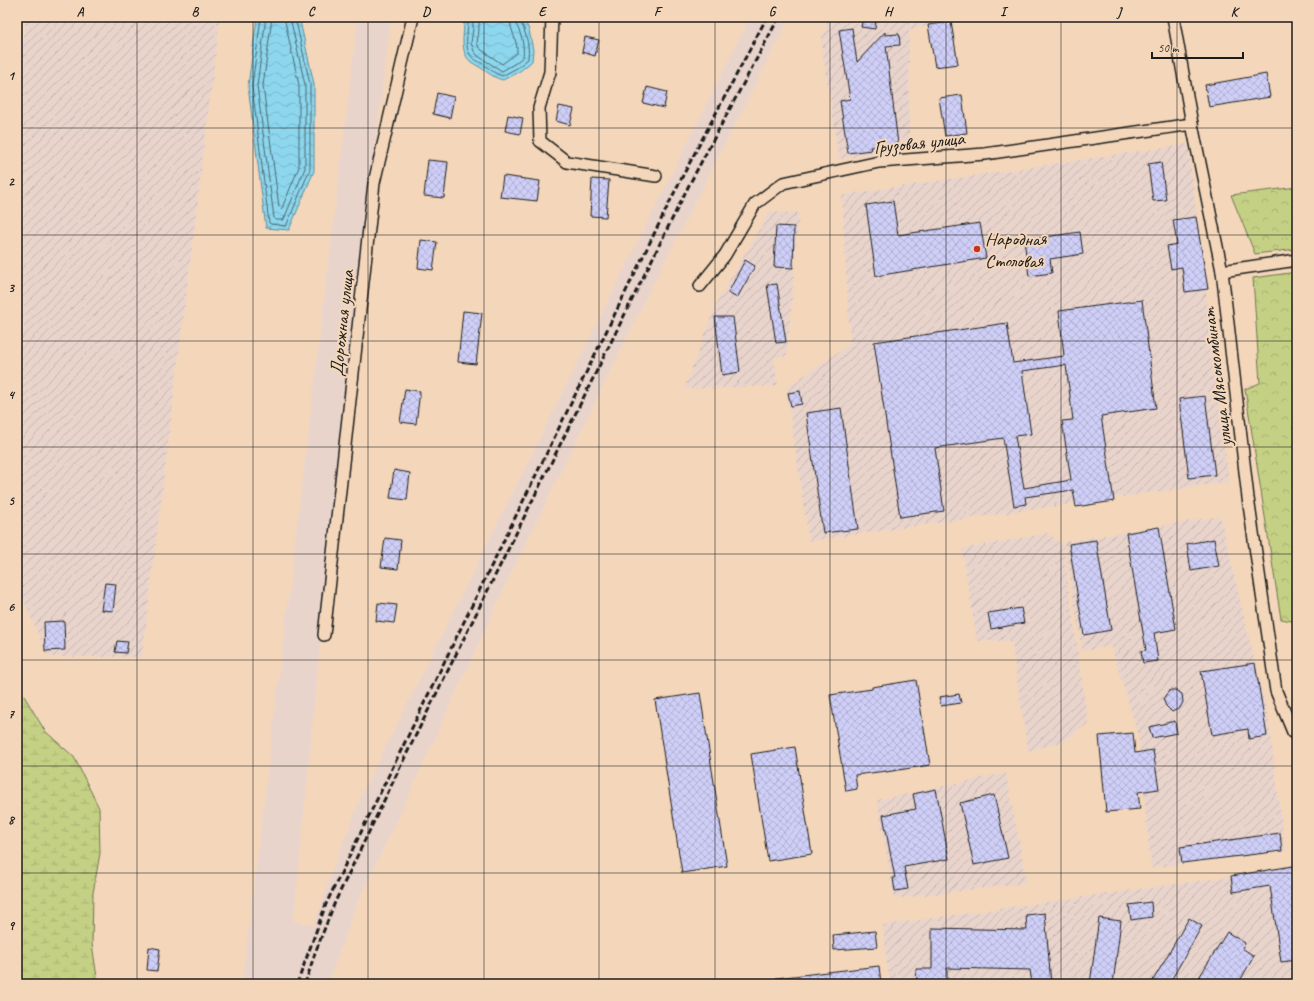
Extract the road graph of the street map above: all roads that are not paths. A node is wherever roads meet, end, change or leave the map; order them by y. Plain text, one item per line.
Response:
1 (413, 17) edge
2 (552, 17) edge
3 (1173, 17) edge
4 (1192, 124) junction
5 (656, 176) dead end
6 (1297, 260) edge
7 (1222, 271) junction
8 (700, 286) dead end
9 (324, 636) dead end
10 (1293, 732) dead end

1 - 9 street, Дорожная улица
2 - 5 street
3 - 4 street, улица Мясокомбинат
4 - 7 street, улица Мясокомбинат
4 - 8 street, Грузовая улица
6 - 7 street
7 - 10 street, улица Мясокомбинат

